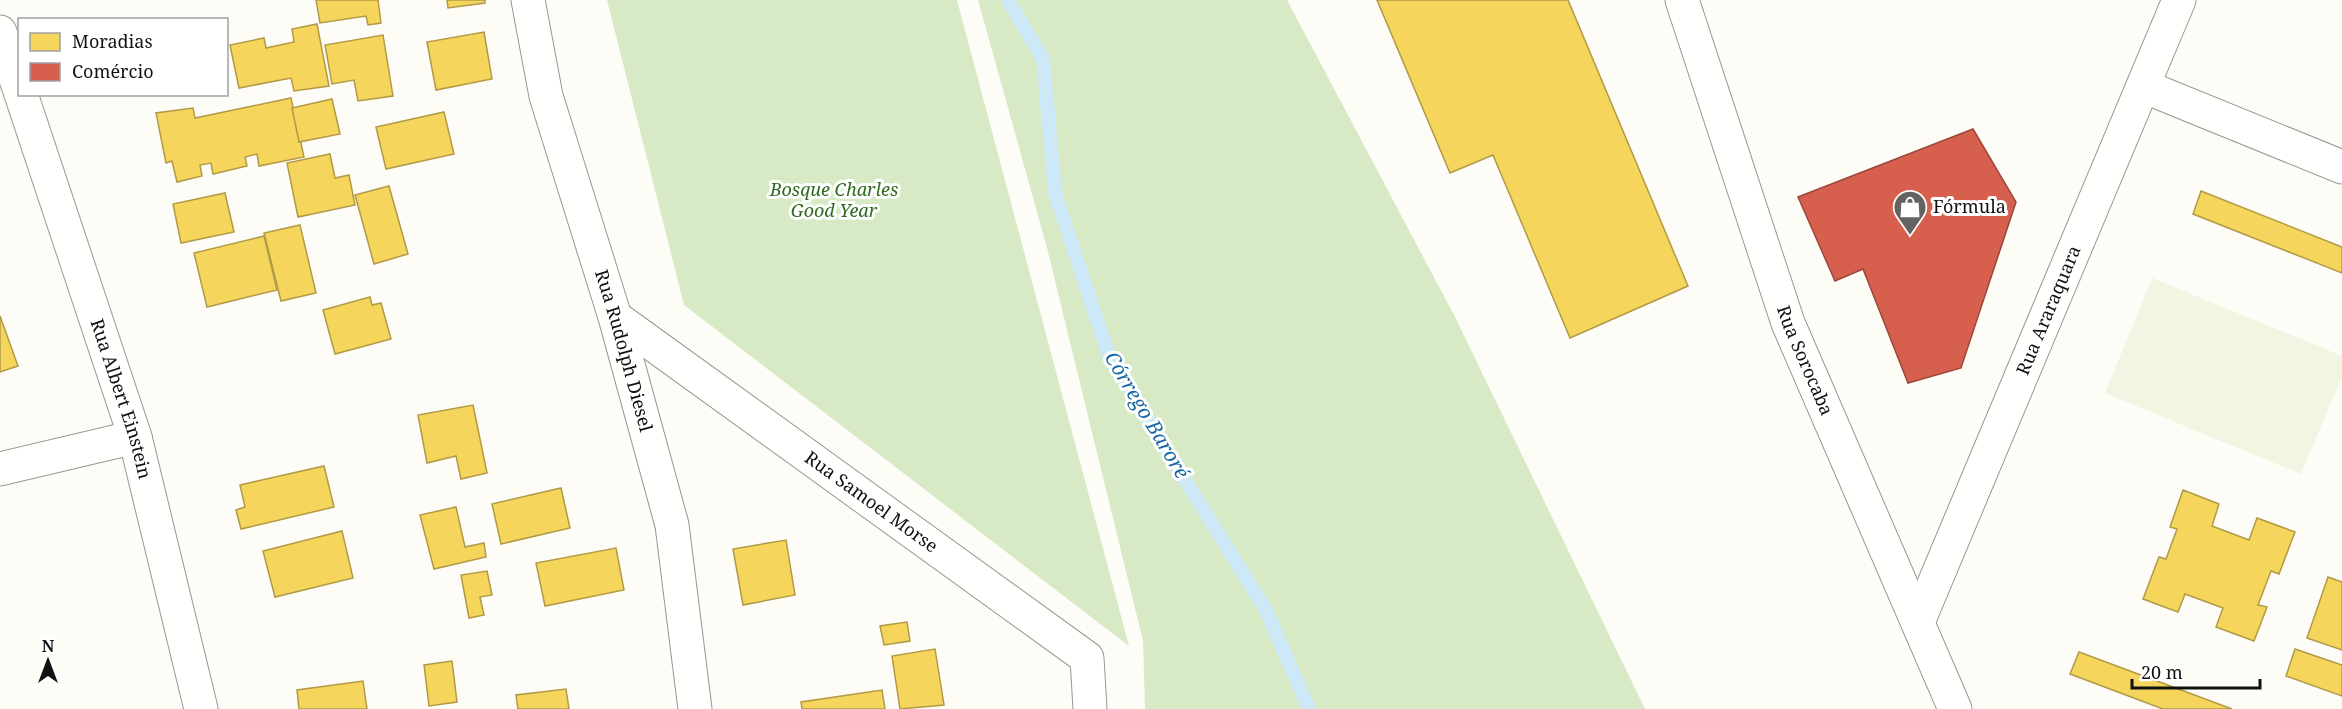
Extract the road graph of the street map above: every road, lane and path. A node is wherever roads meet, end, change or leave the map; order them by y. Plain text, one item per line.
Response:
1 (528, 0) edge
2 (1682, 0) edge
3 (2179, 0) edge
4 (0, 33) edge
5 (2143, 86) junction
6 (18, 87) edge
7 (21, 96) edge
8 (2342, 167) edge
9 (615, 317) junction
10 (135, 437) junction
11 (0, 469) edge
12 (1918, 622) junction
13 (1959, 707) edge
14 (201, 709) edge
15 (695, 709) edge
16 (1090, 709) edge

1 - 9 street, Rua Rudolph Diesel
2 - 12 street, Rua Sorocaba
3 - 5 street, Rua Araraquara
4 - 6 street, Rua Albert Einstein
5 - 8 street
5 - 12 street, Rua Araraquara
7 - 10 street, Rua Albert Einstein
9 - 15 street, Rua Rudolph Diesel
9 - 16 street, Rua Samoel Morse
10 - 11 street
10 - 14 street, Rua Albert Einstein
12 - 13 street, Rua Sorocaba

